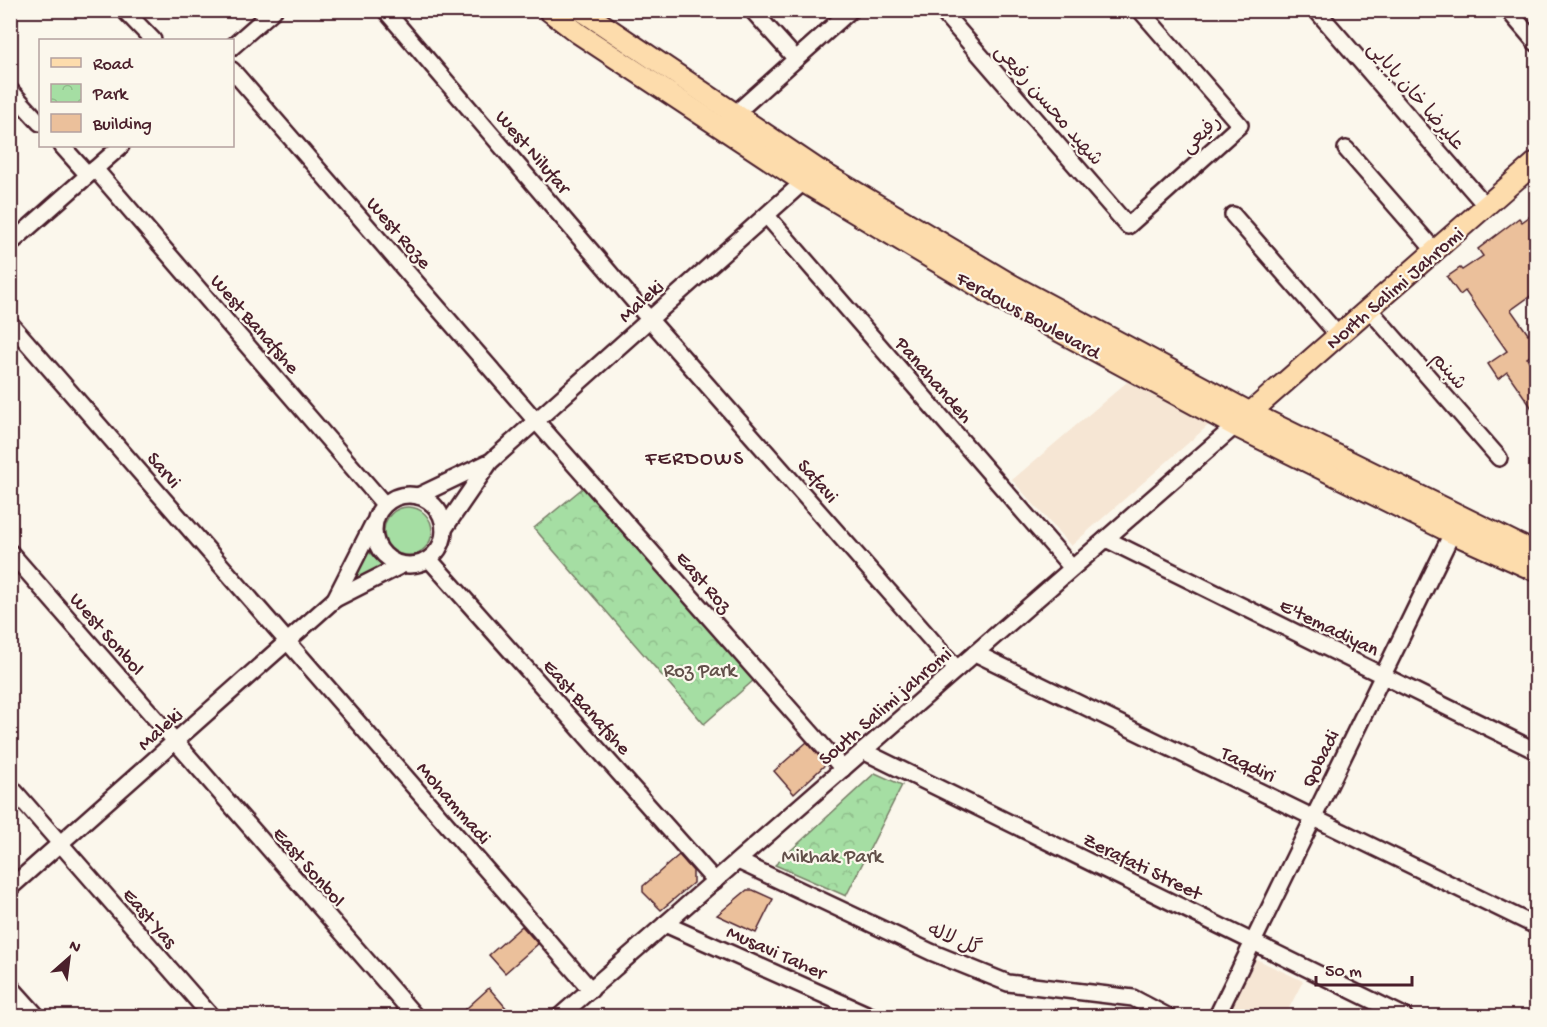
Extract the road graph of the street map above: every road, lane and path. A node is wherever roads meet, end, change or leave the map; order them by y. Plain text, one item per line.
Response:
1 (124, 10) edge
2 (274, 10) edge
3 (385, 10) edge
4 (548, 10) edge
5 (581, 10) edge
6 (752, 10) edge
7 (851, 10) edge
8 (940, 10) edge
9 (1140, 10) edge
10 (1316, 10) edge
11 (1508, 10) edge
12 (152, 39) edge
13 (1536, 43) edge
14 (234, 45) edge
15 (796, 59) junction
16 (234, 72) edge
17 (10, 90) edge
18 (727, 121) junction
19 (39, 122) edge
20 (63, 147) edge
21 (121, 147) edge
22 (1346, 149) dead end
23 (1536, 162) edge
24 (92, 172) junction
25 (811, 176) junction
26 (1486, 206) junction
27 (1233, 215) dead end
28 (766, 216) junction
29 (1128, 226) joint
30 (10, 244) edge
31 (1435, 251) junction
32 (1369, 309) junction
33 (650, 320) junction
34 (10, 323) edge
35 (1339, 336) junction
36 (1251, 413) junction
37 (536, 421) junction
38 (1235, 426) junction
39 (1499, 458) dead end
40 (490, 462) junction
41 (418, 496) junction
42 (384, 504) junction
43 (373, 524) junction
44 (1456, 525) junction
45 (444, 529) junction
46 (1106, 539) junction
47 (10, 552) edge
48 (1536, 553) edge
49 (429, 559) junction
50 (402, 565) junction
51 (1072, 568) junction
52 (1536, 571) edge
53 (335, 599) junction
54 (287, 642) junction
55 (975, 653) junction
56 (957, 669) junction
57 (1383, 675) junction
58 (174, 742) junction
59 (863, 751) junction
60 (1536, 751) edge
61 (843, 769) junction
62 (10, 786) edge
63 (1313, 818) junction
64 (60, 844) junction
65 (738, 861) junction
66 (715, 881) junction
67 (10, 888) edge
68 (665, 924) junction
69 (1536, 926) edge
70 (1253, 942) junction
71 (10, 986) edge
72 (591, 990) junction
73 (10, 1004) edge
74 (28, 1017) edge
75 (37, 1017) edge
76 (211, 1017) edge
77 (415, 1017) edge
78 (560, 1017) edge
79 (871, 1017) edge
80 (1167, 1017) edge
81 (1217, 1017) edge
82 (1404, 1017) edge

1 - 12 street
2 - 14 street
3 - 33 street, West Nilufar
4 - 18 main road, Ferdows Boulevard
5 - 18 main road, Ferdows Boulevard
6 - 15 street
7 - 15 street
8 - 29 street, شهید محسن رفیعی
9 - 29 street, رفیعی
10 - 26 street, علیرضا خان بابایی
11 - 13 street
15 - 18 street
16 - 37 street, West Roze
17 - 19 street
18 - 25 main road, Ferdows Boulevard
20 - 24 street, West Banafshe
21 - 24 street
22 - 31 street
23 - 26 main road, North Salimi Jahromi
24 - 30 street
24 - 42 street, West Banafshe
25 - 28 street, Maleki
25 - 36 main road, Ferdows Boulevard
25 - 38 main road, Ferdows Boulevard
26 - 31 main road, North Salimi Jahromi
27 - 35 street
28 - 33 street, Maleki
28 - 51 street, Panahandeh
31 - 32 main road, North Salimi Jahromi
32 - 35 main road, North Salimi Jahromi
32 - 39 street, شبنم
33 - 37 street, Maleki
33 - 56 street, Safavi
34 - 54 street, Sarvi
35 - 36 main road, North Salimi Jahromi
36 - 38 main road, North Salimi Jahromi
36 - 44 main road, Ferdows Boulevard
37 - 40 street, Maleki
37 - 61 street, East Roz
38 - 44 main road, Ferdows Boulevard
38 - 46 street, South Salimi jahromi
40 - 41 street, Maleki
40 - 45 street, Maleki
41 - 42 street
41 - 45 street
42 - 43 street
43 - 50 street
43 - 53 street, Maleki
44 - 48 main road, Ferdows Boulevard
44 - 52 main road, Ferdows Boulevard
44 - 57 street, Qobadi
45 - 49 street
46 - 51 street, South Salimi jahromi
46 - 57 street, E'temadiyan
47 - 58 street, West Sonbol
49 - 50 street
49 - 66 street, East Banafshe
50 - 53 street, Maleki
51 - 55 street, South Salimi jahromi
53 - 54 street, Maleki
54 - 58 street, Maleki
54 - 72 street, Mohammadi
55 - 56 street, South Salimi jahromi
55 - 63 street, Taqdiri
56 - 59 street, South Salimi jahromi
57 - 60 street, E'temadiyan
57 - 63 street, Qobadi
58 - 64 street, Maleki
58 - 77 street, East Sonbol
59 - 61 street, South Salimi jahromi
59 - 70 street, Zerafati Street
61 - 65 street, South Salimi jahromi
62 - 64 street, East Yas
63 - 69 street, Taqdiri
63 - 70 street, Qobadi
64 - 67 street, Maleki
64 - 76 street, East Yas
65 - 66 street, South Salimi jahromi
65 - 80 street, گل لاله
66 - 68 street, South Salimi jahromi
68 - 72 street, South Salimi jahromi
68 - 79 street, Musavi Taher
70 - 81 street, Qobadi
70 - 82 street, Zerafati Street
71 - 75 street
72 - 78 street, South Salimi jahromi
73 - 74 street

